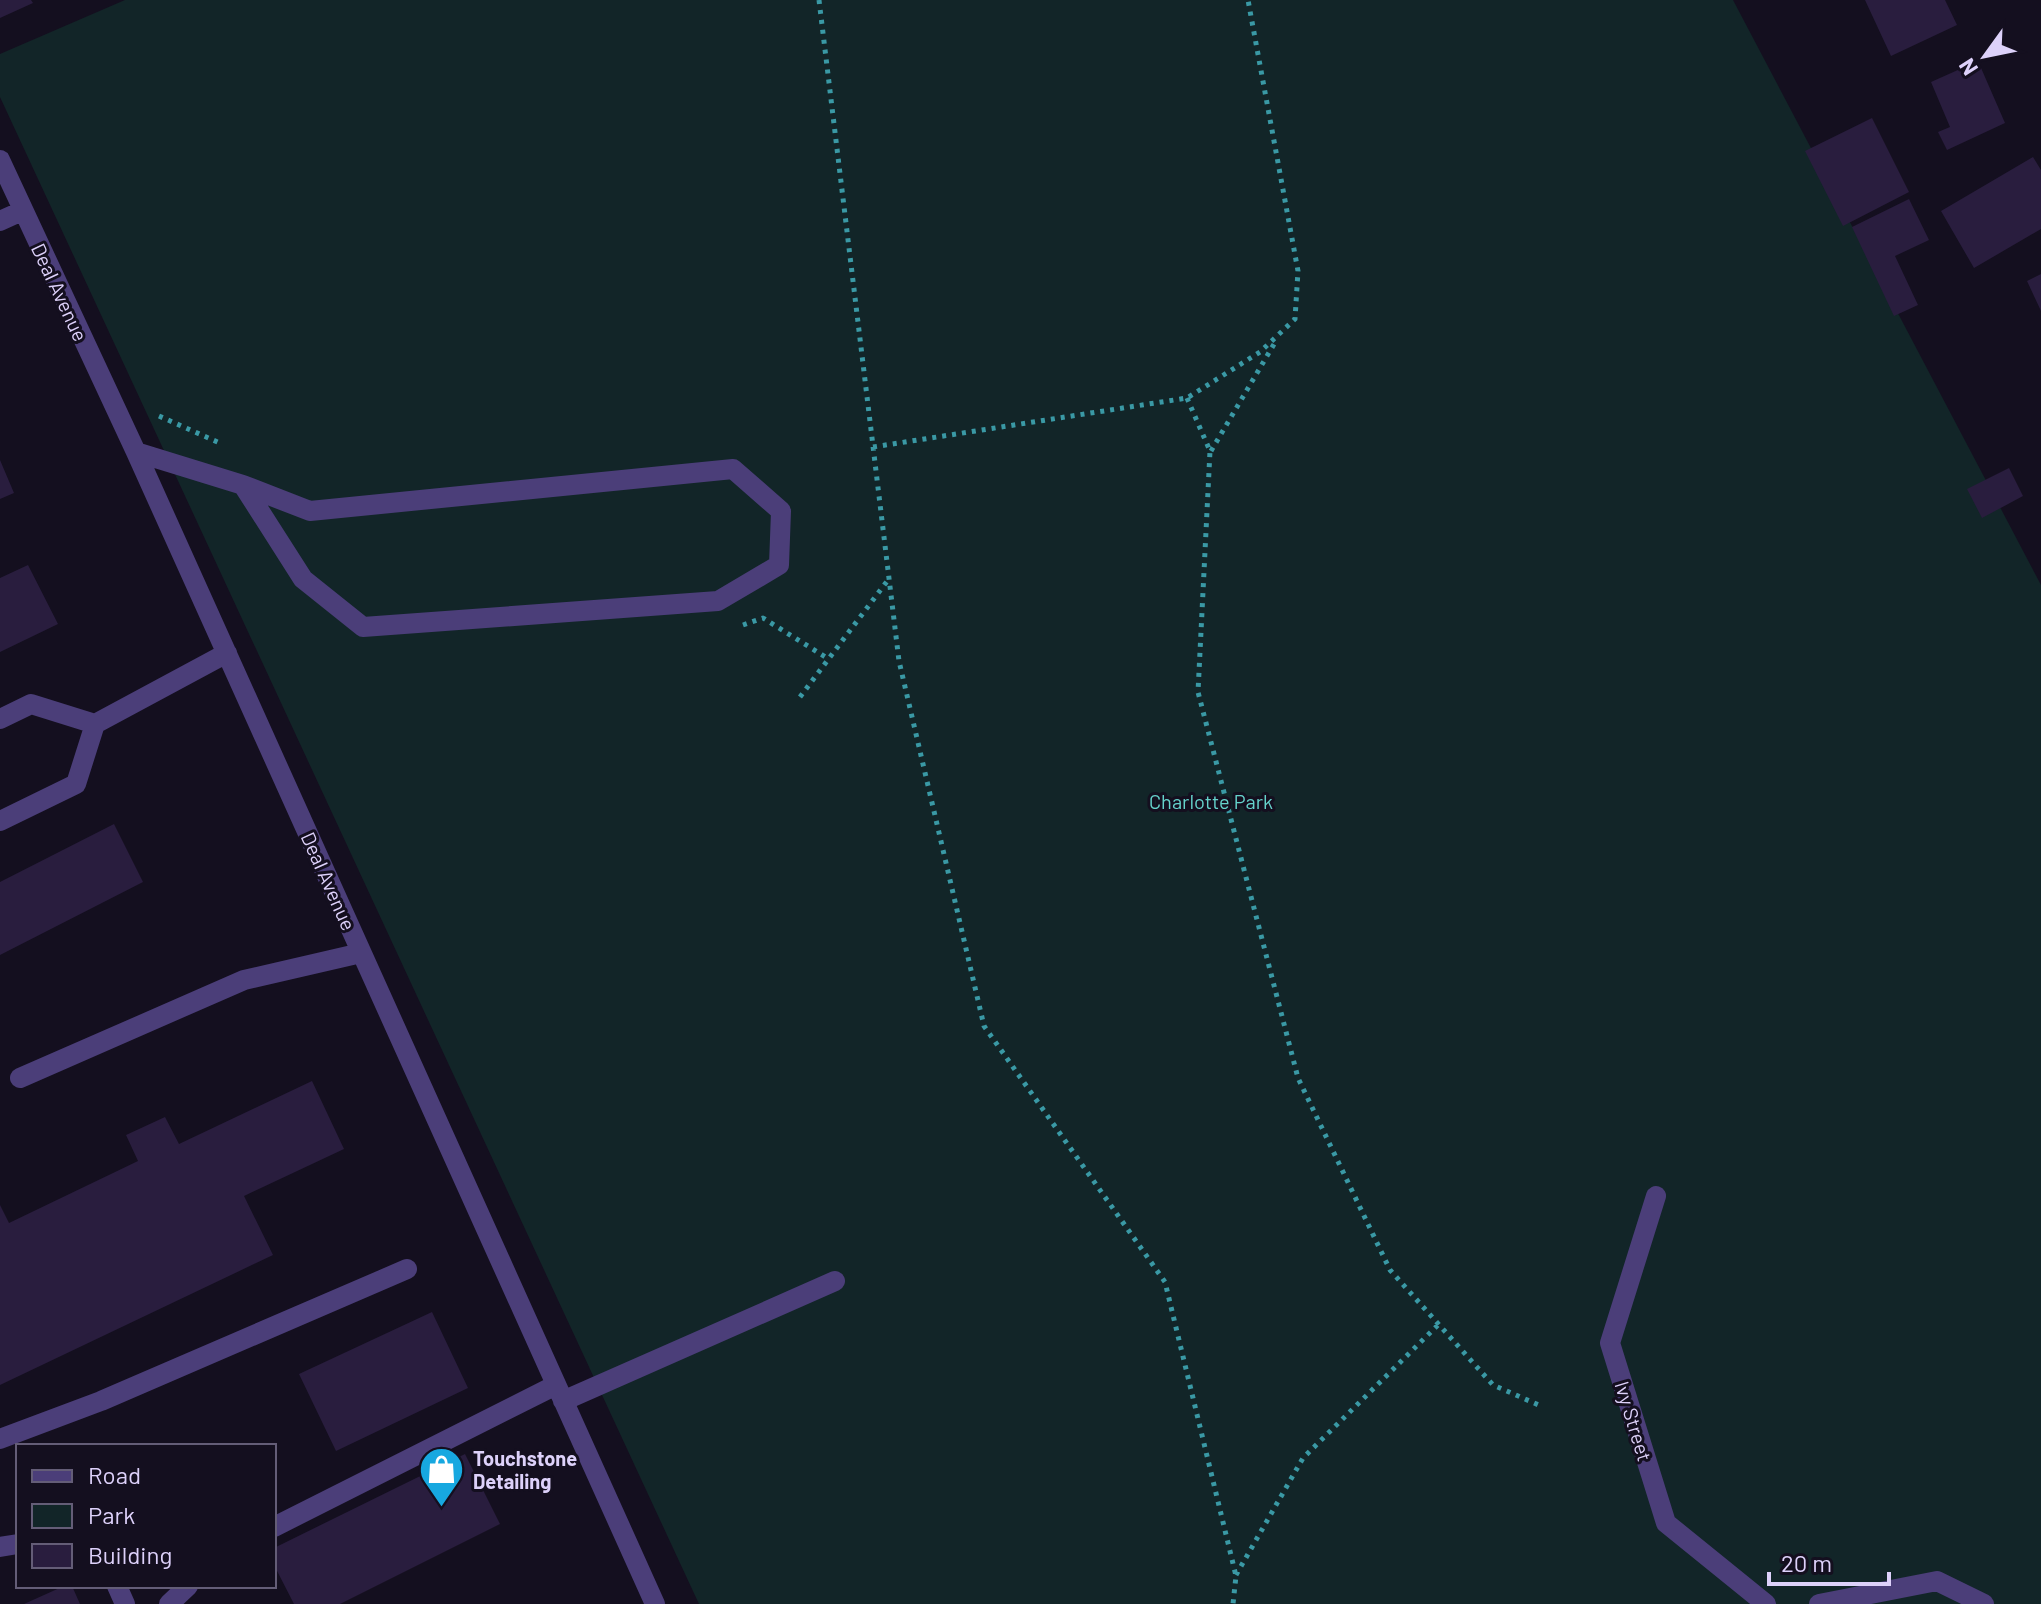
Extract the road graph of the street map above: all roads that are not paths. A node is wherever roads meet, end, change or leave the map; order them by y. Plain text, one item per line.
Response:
1 (0, 160) edge
2 (22, 211) junction
3 (0, 221) edge
4 (136, 452) junction
5 (243, 485) junction
6 (227, 653) junction
7 (0, 719) edge
8 (95, 724) junction
9 (0, 821) edge
10 (361, 953) junction
11 (20, 1078) dead end
12 (1656, 1196) dead end
13 (407, 1269) dead end
14 (835, 1281) dead end
15 (560, 1393) junction
16 (0, 1439) edge
17 (276, 1526) edge
18 (186, 1588) edge
19 (169, 1604) edge
20 (655, 1604) edge
21 (1766, 1604) edge
22 (1819, 1604) edge
23 (1984, 1604) edge

1 - 2 street, Deal Avenue
2 - 3 street
2 - 4 street, Deal Avenue
4 - 5 street
4 - 6 street, Deal Avenue
5 - 5 street
6 - 8 street
6 - 10 street, Deal Avenue
7 - 8 street
8 - 9 street
10 - 11 street
10 - 15 street, Deal Avenue
12 - 21 street, Ivy Street
13 - 16 street
14 - 15 street
15 - 17 street
15 - 20 street, Deal Avenue
18 - 19 street
22 - 23 street

